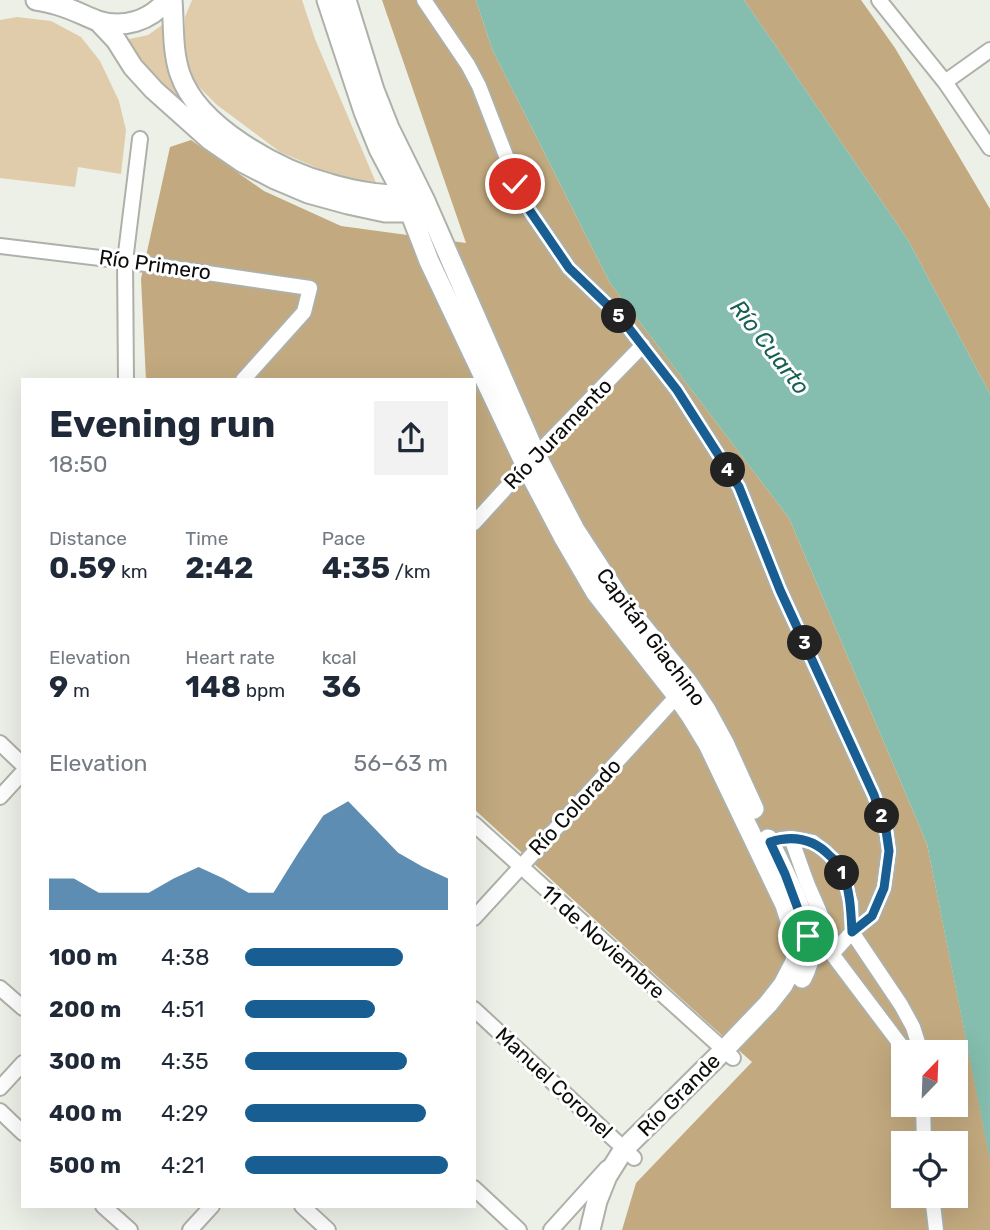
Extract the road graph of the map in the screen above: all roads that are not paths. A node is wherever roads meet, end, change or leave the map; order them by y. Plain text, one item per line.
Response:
1 (36, 0) edge
2 (71, 0) edge
3 (169, 0) edge
4 (327, 0) edge
5 (346, 0) edge
6 (424, 0) edge
7 (879, 0) edge
8 (92, 18) junction
9 (990, 50) edge
10 (945, 82) junction
11 (140, 138) dead end
12 (990, 148) edge
13 (413, 203) junction
14 (0, 246) edge
15 (125, 261) junction
16 (643, 345) junction
17 (126, 378) edge
18 (245, 378) edge
19 (531, 461) junction
20 (476, 521) edge
21 (677, 696) junction
22 (0, 743) edge
23 (21, 763) edge
24 (21, 774) edge
25 (0, 797) edge
26 (476, 826) edge
27 (791, 838) junction
28 (764, 845) junction
29 (520, 867) junction
30 (476, 916) edge
31 (852, 932) junction
32 (796, 953) joint
33 (832, 954) junction
34 (0, 988) edge
35 (21, 1006) edge
36 (476, 1011) edge
37 (897, 1040) edge
38 (917, 1040) edge
39 (728, 1054) junction
40 (21, 1065) edge
41 (0, 1088) edge
42 (0, 1111) edge
43 (21, 1131) edge
44 (629, 1154) junction
45 (476, 1190) edge
46 (105, 1208) edge
47 (210, 1208) edge
48 (304, 1208) edge
49 (933, 1208) edge
50 (130, 1230) edge
51 (190, 1230) edge
52 (328, 1230) edge
53 (519, 1230) edge
54 (551, 1230) edge
55 (590, 1230) edge
56 (603, 1230) edge
57 (936, 1230) edge

1 - 8 main road
2 - 8 main road
3 - 8 main road
3 - 13 main road
4 - 13 main road, Capitán Giachino
5 - 13 main road, Capitán Giachino
6 - 16 street
7 - 10 street
8 - 13 main road
9 - 10 street
10 - 12 street
11 - 15 street
13 - 19 main road, Capitán Giachino
14 - 15 street, Río Primero
15 - 17 street
15 - 18 street, Río Primero
16 - 19 street, Río Juramento
16 - 31 street
19 - 20 street, Río Juramento
19 - 21 main road, Capitán Giachino
19 - 28 main road, Capitán Giachino
21 - 28 main road, Capitán Giachino
21 - 29 street, Río Colorado
22 - 23 street
24 - 25 street
26 - 29 street, 11 de Noviembre
27 - 28 street
27 - 31 street
27 - 33 street
28 - 32 main road, Capitán Giachino
28 - 39 main road, Capitán Giachino
29 - 30 street, Río Colorado
29 - 39 street, 11 de Noviembre
31 - 33 street
31 - 38 street
32 - 39 main road, Río Grande
33 - 37 street
34 - 35 street
36 - 44 street, Manuel Coronel
39 - 44 main road, Río Grande
40 - 41 street
42 - 43 street
44 - 54 street, Río Grande
44 - 55 main road
44 - 56 main road
45 - 53 street
46 - 50 street
47 - 51 street
48 - 52 street
49 - 57 street

